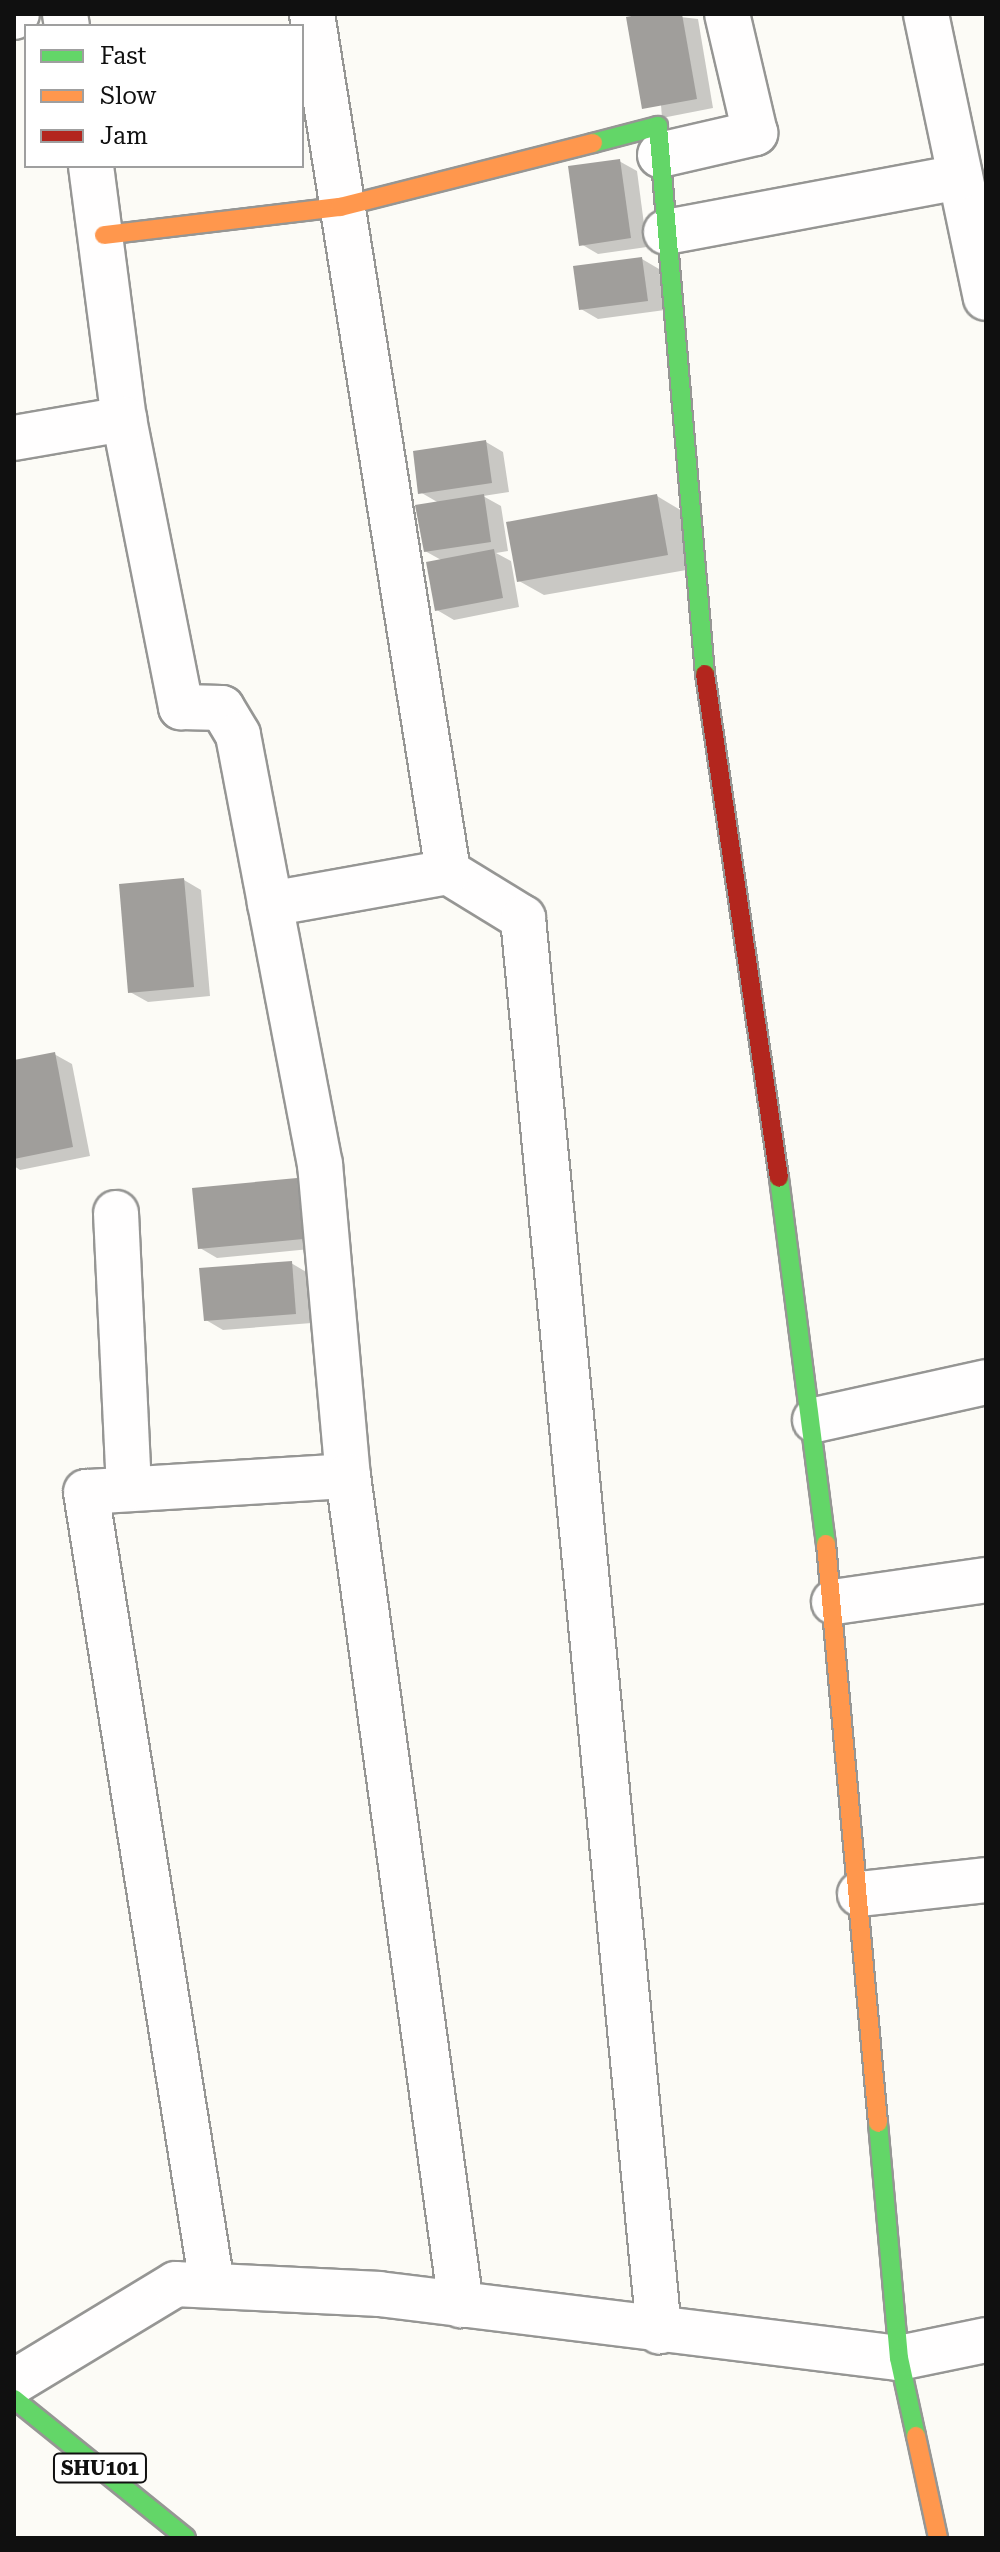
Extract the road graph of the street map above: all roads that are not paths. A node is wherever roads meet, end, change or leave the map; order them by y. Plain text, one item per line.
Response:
1 (312, 14) edge
2 (727, 14) edge
3 (926, 14) edge
4 (660, 155) junction
5 (91, 168) edge
6 (960, 177) junction
7 (340, 207) junction
8 (666, 232) junction
9 (104, 235) junction
10 (986, 298) edge
11 (124, 419) junction
12 (14, 438) edge
13 (448, 872) junction
14 (270, 904) junction
15 (116, 1213) dead end
16 (986, 1382) edge
17 (815, 1420) junction
18 (348, 1476) junction
19 (129, 1488) junction
20 (986, 1580) edge
21 (834, 1602) junction
22 (986, 1880) edge
23 (860, 1894) junction
24 (212, 2285) junction
25 (461, 2305) junction
26 (659, 2331) junction
27 (986, 2340) edge
28 (899, 2358) junction
29 (14, 2382) edge
30 (14, 2399) edge
31 (186, 2538) edge
32 (938, 2538) edge

1 - 7 street
2 - 4 street
3 - 6 street
4 - 7 street
4 - 8 street
5 - 9 street
6 - 8 street
6 - 10 street
7 - 9 street
7 - 13 street
8 - 17 street
9 - 11 street
11 - 12 street
11 - 14 street
13 - 14 street
13 - 26 street
14 - 18 street
15 - 19 street
16 - 17 street
17 - 21 street
18 - 19 street
18 - 25 street
19 - 24 street
20 - 21 street
21 - 23 street
22 - 23 street
23 - 28 street
24 - 25 street
24 - 29 street
25 - 26 street
26 - 28 street
27 - 28 street
28 - 32 street
30 - 31 street, SHU101

